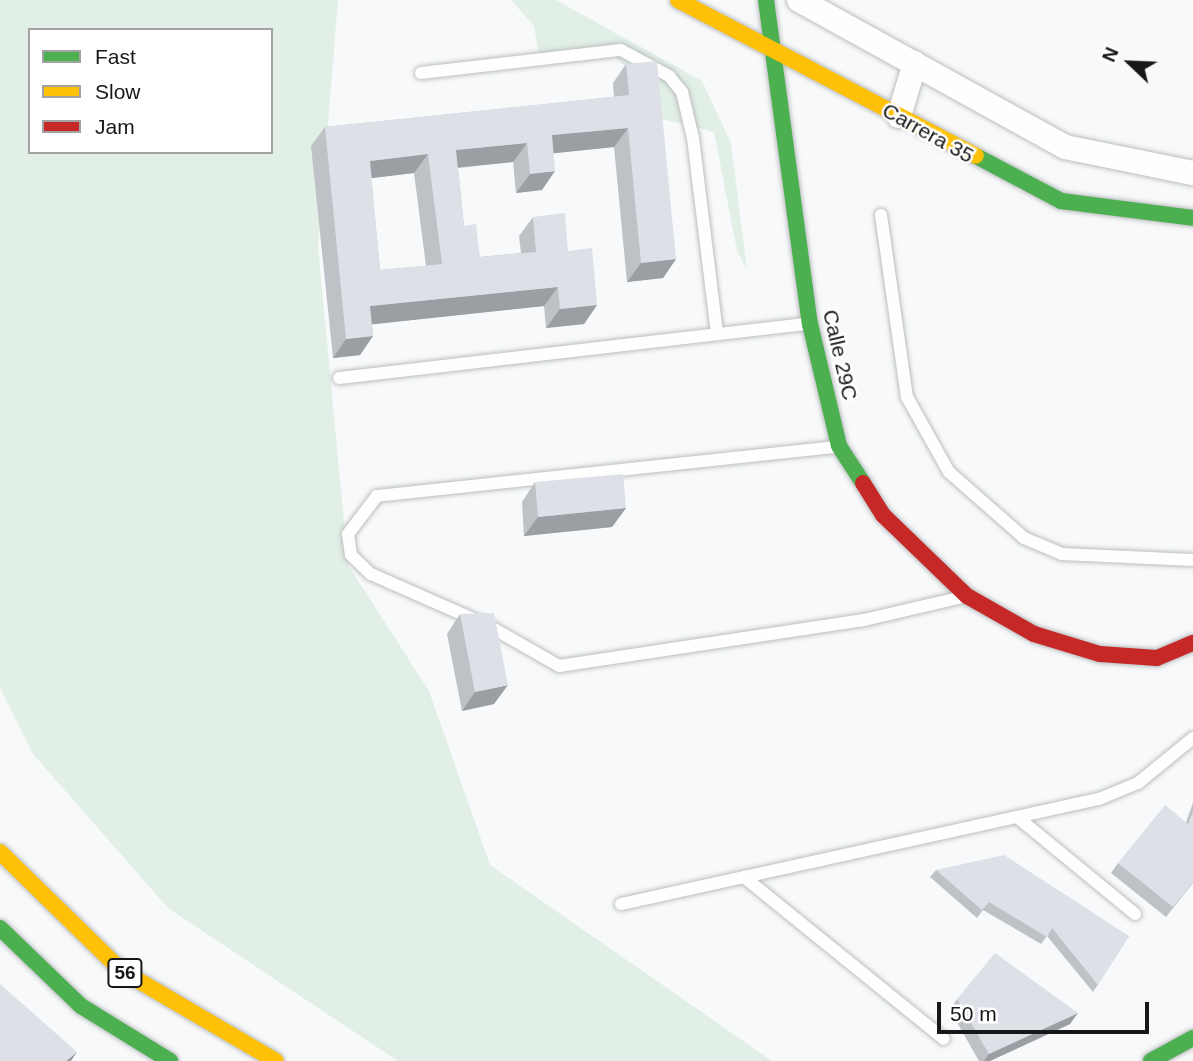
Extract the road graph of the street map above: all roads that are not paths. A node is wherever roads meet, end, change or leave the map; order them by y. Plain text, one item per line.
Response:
1 (678, 0) edge
2 (766, 0) edge
3 (799, 0) edge
4 (769, 44) junction
5 (915, 63) junction
6 (421, 73) dead end
7 (899, 116) junction
8 (1193, 173) edge
9 (881, 215) dead end
10 (1193, 218) edge
11 (810, 324) junction
12 (717, 334) junction
13 (339, 378) dead end
14 (839, 446) junction
15 (1193, 560) edge
16 (967, 596) junction
17 (1193, 643) edge
18 (1193, 738) edge
19 (1017, 817) junction
20 (0, 852) edge
21 (744, 877) junction
22 (621, 904) dead end
23 (1135, 914) dead end
24 (0, 928) edge
25 (1193, 1038) edge
26 (944, 1039) dead end
27 (170, 1061) edge
28 (276, 1061) edge
29 (1151, 1061) edge

1 - 4 street, Carrera 35
2 - 4 street, Calle 29C
3 - 5 street
4 - 7 street, Carrera 35
4 - 11 street, Calle 29C
5 - 7 street
5 - 8 street
6 - 12 lane
7 - 10 street, Carrera 35
9 - 15 lane
11 - 12 lane
11 - 14 street, Calle 29C
12 - 13 lane
14 - 16 street, Calle 29C
14 - 16 lane
16 - 17 street, Calle 29C
18 - 19 lane
19 - 21 lane
19 - 23 lane
20 - 28 street, 56
21 - 22 lane
21 - 26 lane
24 - 27 street, 56
25 - 29 street

